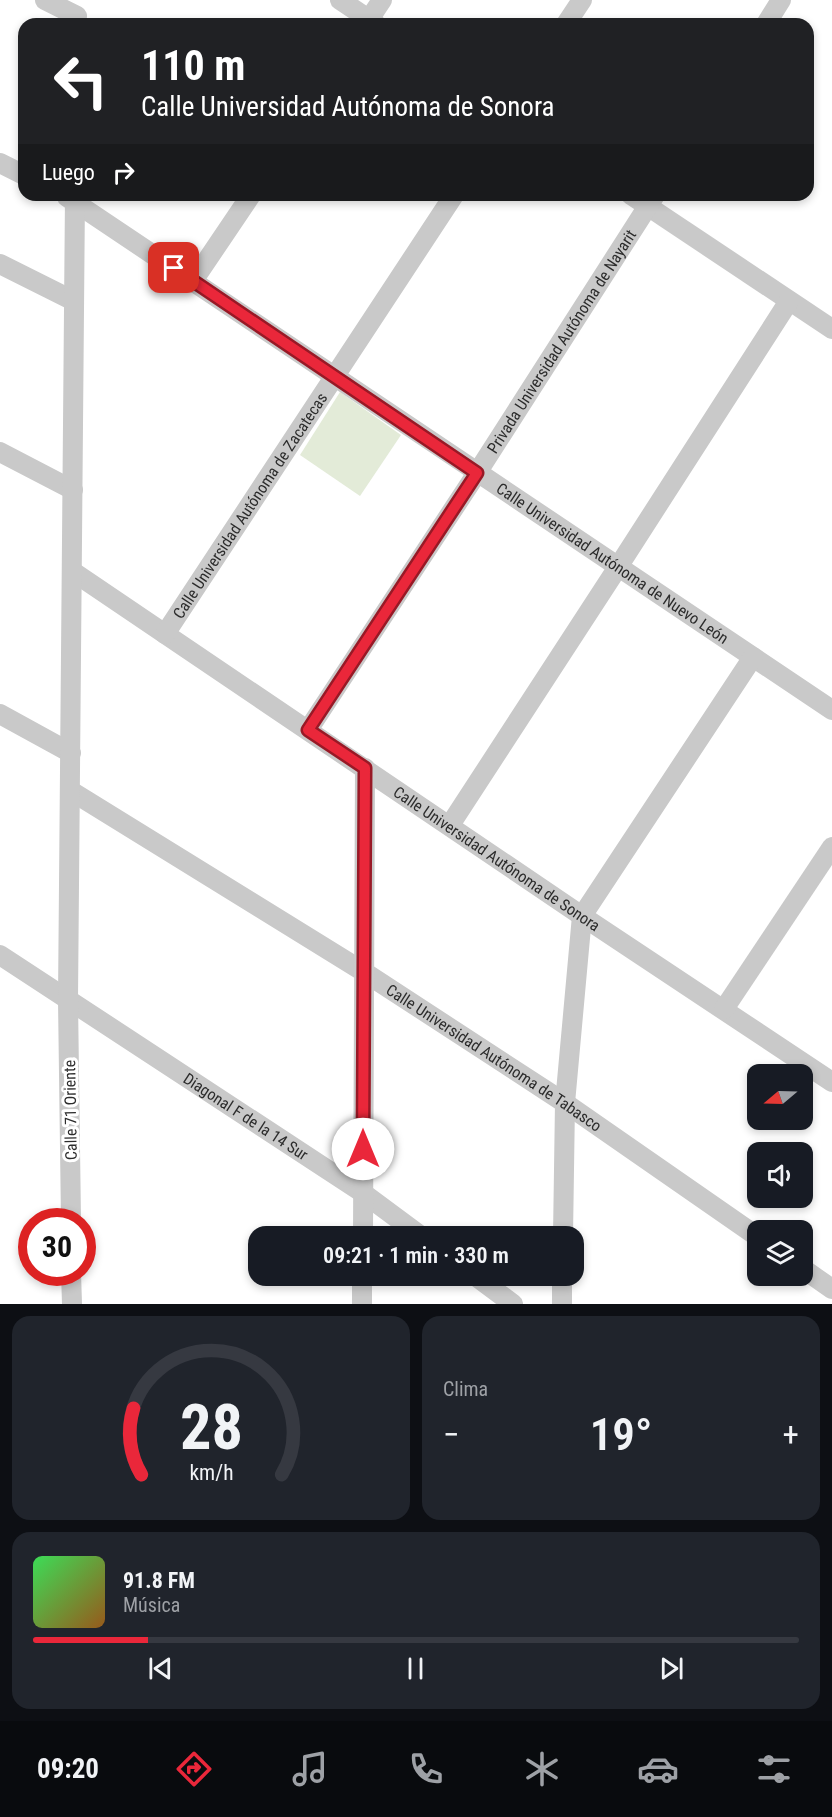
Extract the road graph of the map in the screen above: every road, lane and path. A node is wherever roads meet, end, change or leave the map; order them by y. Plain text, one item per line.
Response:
1 (45, 0) edge
2 (340, 0) edge
3 (382, 0) edge
4 (582, 0) edge
5 (781, 0) edge
6 (77, 13) edge
7 (365, 18) edge
8 (372, 18) edge
9 (570, 18) edge
10 (770, 18) edge
11 (0, 163) edge
12 (18, 172) edge
13 (71, 201) edge
14 (77, 201) edge
15 (247, 201) edge
16 (450, 201) edge
17 (651, 201) edge
18 (0, 264) edge
19 (193, 281) junction
20 (74, 301) junction
21 (789, 301) junction
22 (832, 329) edge
23 (334, 377) junction
24 (0, 452) edge
25 (477, 473) junction
26 (73, 490) junction
27 (618, 567) junction
28 (72, 571) junction
29 (165, 634) junction
30 (753, 657) junction
31 (832, 710) edge
32 (0, 714) edge
33 (308, 730) junction
34 (71, 753) junction
35 (365, 768) junction
36 (71, 790) junction
37 (450, 825) junction
38 (832, 847) edge
39 (582, 916) junction
40 (0, 955) edge
41 (364, 972) junction
42 (68, 1000) junction
43 (724, 1009) junction
44 (832, 1082) edge
45 (566, 1103) junction
46 (363, 1193) junction
47 (71, 1208) edge
48 (363, 1226) edge
49 (408, 1226) edge
50 (563, 1226) edge
51 (747, 1229) edge
52 (813, 1276) edge
53 (71, 1286) edge
54 (363, 1286) edge
55 (489, 1286) edge
56 (562, 1286) edge
57 (832, 1289) edge
58 (72, 1304) edge
59 (362, 1304) edge
60 (513, 1304) edge
61 (562, 1304) edge

1 - 6 street
2 - 7 street
3 - 8 street
4 - 9 street
5 - 10 street
11 - 12 street
13 - 20 street, Calle 71 Oriente
14 - 19 street, Calle Universidad Autónoma de Nuevo León
15 - 19 street
16 - 23 street, Calle Universidad Autónoma de Zacatecas
17 - 21 street
17 - 25 street, Privada Universidad Autónoma de Nayarit
18 - 20 street
19 - 23 street, Calle Universidad Autónoma de Nuevo León
20 - 26 street, Calle 71 Oriente
21 - 22 street
21 - 27 street
23 - 25 street, Calle Universidad Autónoma de Nuevo León
23 - 29 street, Calle Universidad Autónoma de Zacatecas
24 - 26 street
25 - 27 street, Calle Universidad Autónoma de Nuevo León
25 - 33 street, Privada Universidad Autónoma de Nayarit
26 - 28 street, Calle 71 Oriente
27 - 30 street, Calle Universidad Autónoma de Nuevo León
27 - 37 street
28 - 29 street, Calle Universidad Autónoma de Sonora
28 - 34 street, Calle 71 Oriente
29 - 33 street, Calle Universidad Autónoma de Sonora
30 - 31 street, Calle Universidad Autónoma de Nuevo León
30 - 39 street
32 - 34 street
33 - 35 street, Calle Universidad Autónoma de Sonora
34 - 36 street, Calle 71 Oriente
35 - 37 street, Calle Universidad Autónoma de Sonora
35 - 41 street
36 - 41 street, Calle Universidad Autónoma de Tabasco
36 - 42 street, Calle 71 Oriente
37 - 39 street, Calle Universidad Autónoma de Sonora
38 - 43 street
39 - 43 street, Calle Universidad Autónoma de Sonora
39 - 45 street
40 - 42 street, Diagonal F de la 14 Sur
41 - 45 street, Calle Universidad Autónoma de Tabasco
41 - 46 street
42 - 46 street, Diagonal F de la 14 Sur
42 - 47 street, Calle 71 Oriente
43 - 44 street, Calle Universidad Autónoma de Sonora
45 - 50 street
45 - 51 street, Calle Universidad Autónoma de Tabasco
46 - 48 street
46 - 49 street, Diagonal F de la 14 Sur
52 - 57 street
53 - 58 street
54 - 59 street
55 - 60 street
56 - 61 street

